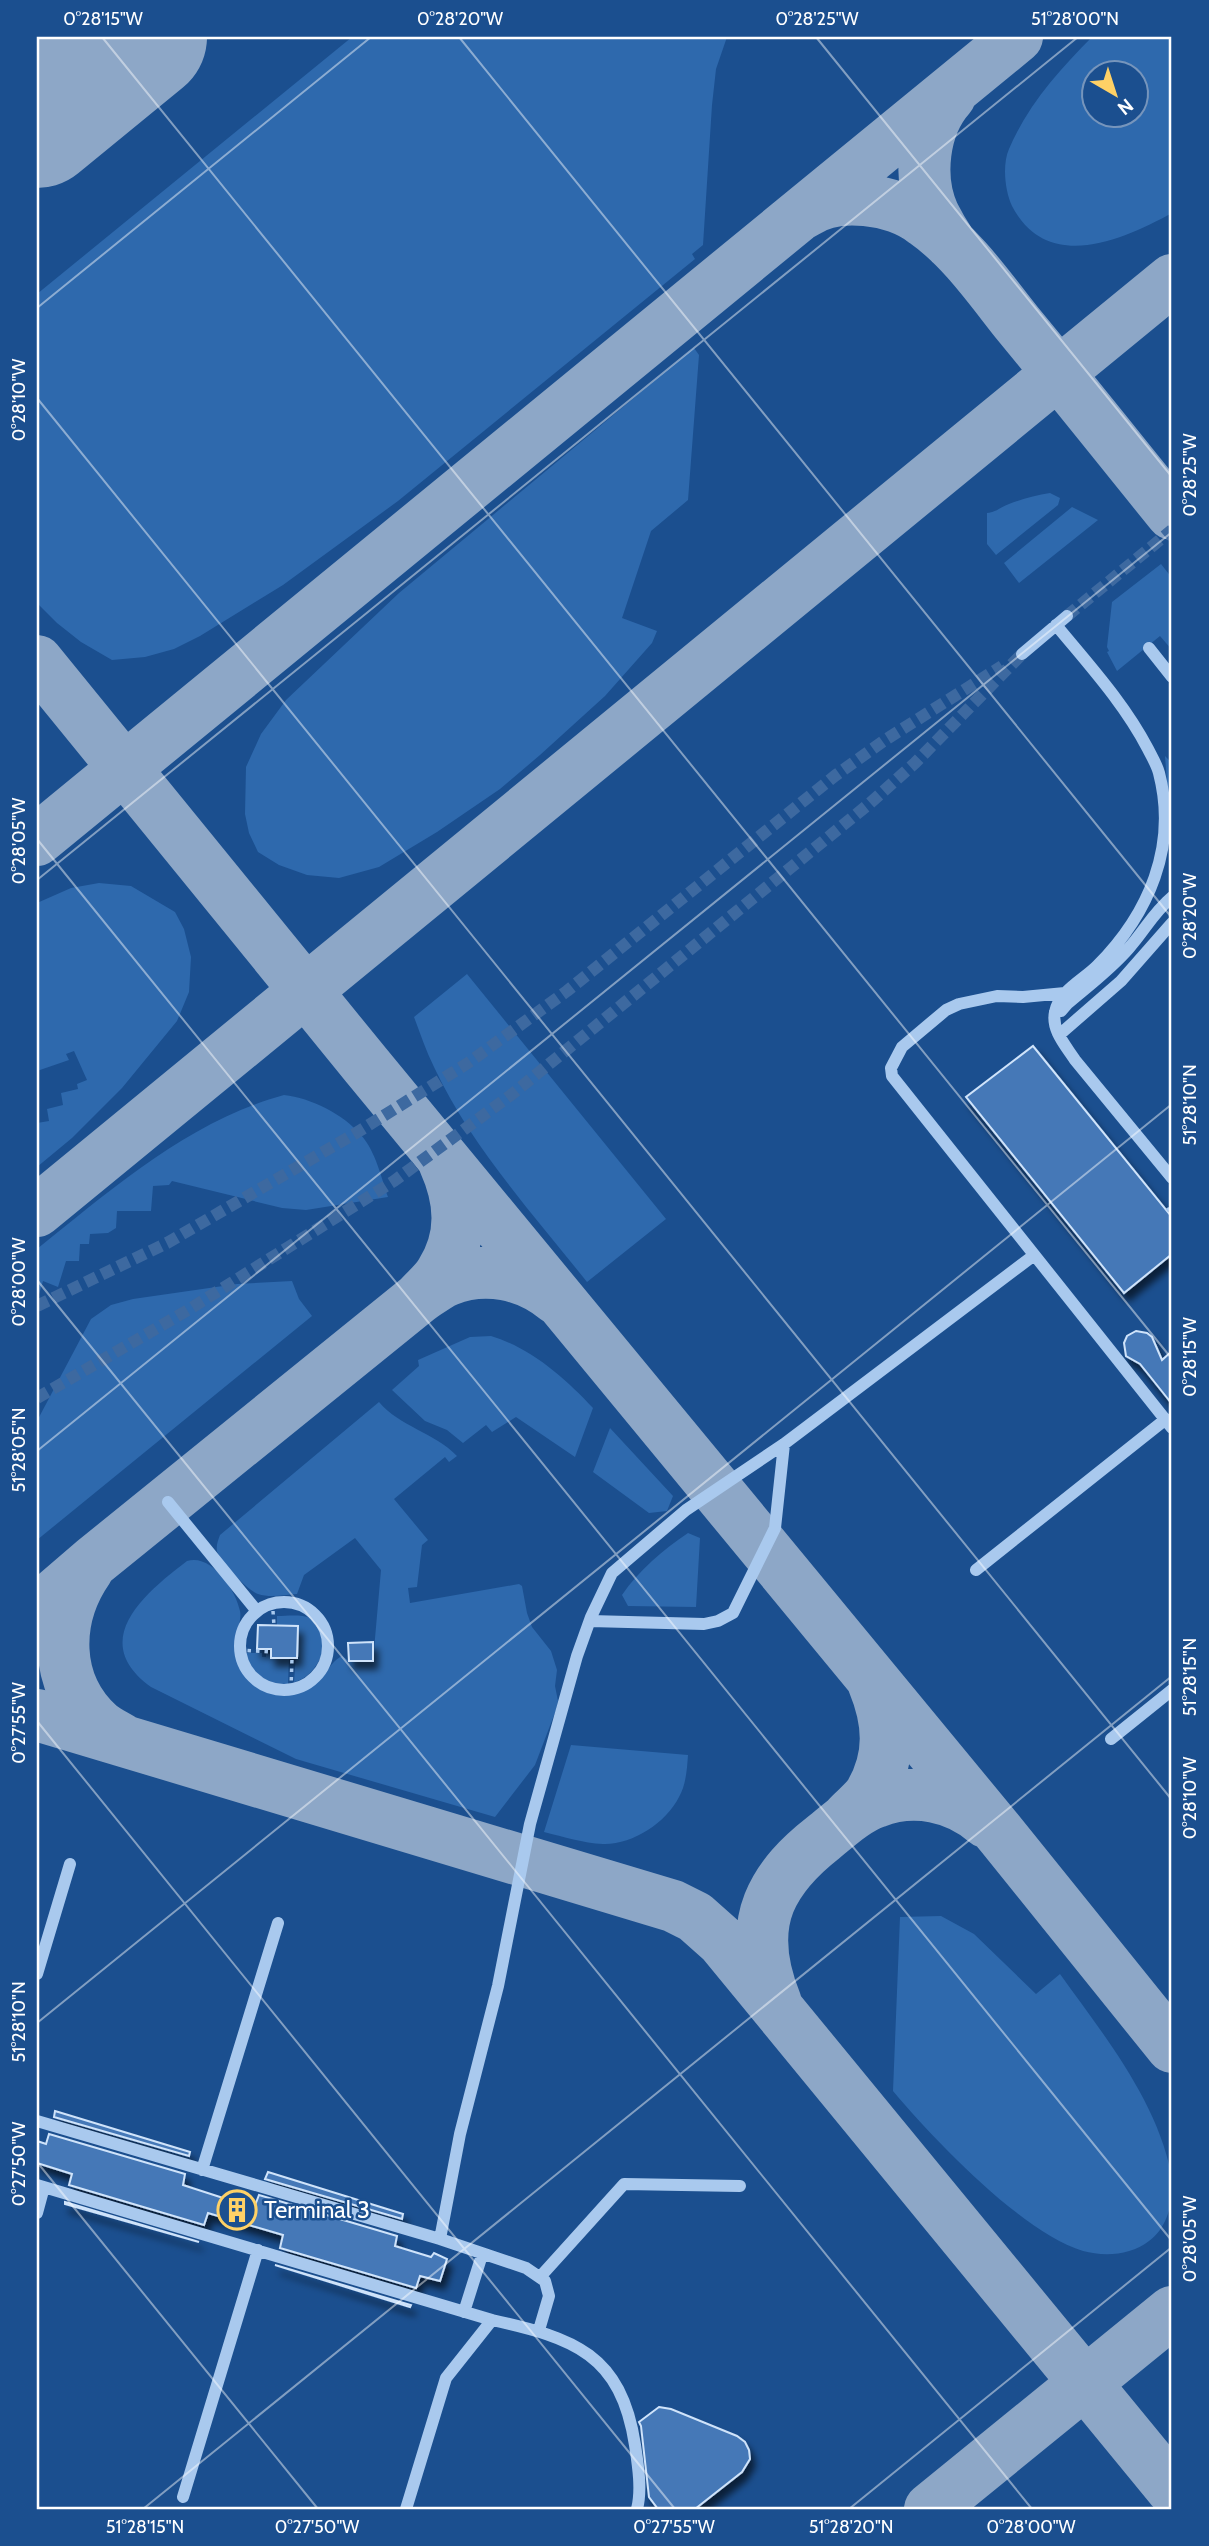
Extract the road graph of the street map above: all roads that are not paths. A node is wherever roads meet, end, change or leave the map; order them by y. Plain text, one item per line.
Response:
1 (1068, 616) tunnel mouth
2 (1056, 625) junction
3 (1149, 648) dead end
4 (1022, 654) tunnel mouth
5 (1172, 677) edge
6 (1172, 897) edge
7 (1172, 923) edge
8 (1065, 993) junction
9 (1057, 1030) junction
10 (1172, 1178) edge
11 (1033, 1256) junction
12 (1169, 1423) edge
13 (784, 1444) junction
14 (168, 1502) dead end
15 (976, 1570) dead end
16 (256, 1610) junction
17 (590, 1621) junction
18 (1172, 1690) edge
19 (1111, 1739) dead end
20 (70, 1864) dead end
21 (278, 1923) dead end
22 (37, 1974) edge
23 (37, 2121) edge
24 (202, 2170) junction
25 (41, 2186) edge
26 (740, 2186) dead end
27 (37, 2213) edge
28 (440, 2239) junction
29 (258, 2250) junction
30 (482, 2255) junction
31 (540, 2277) junction
32 (464, 2312) junction
33 (492, 2320) junction
34 (539, 2330) junction
35 (183, 2497) dead end
36 (406, 2509) edge
37 (637, 2509) edge

1 - 2 street
2 - 4 street
2 - 8 street
3 - 5 street
6 - 9 street
7 - 9 street
8 - 9 street
8 - 11 street
9 - 10 street
11 - 12 street
11 - 13 street
12 - 15 street
13 - 17 street
13 - 17 street
14 - 16 street
16 - 16 street
17 - 28 street
18 - 19 street
20 - 22 street
21 - 24 street
23 - 24 street
24 - 28 street
25 - 27 street
25 - 29 street
26 - 31 street
28 - 30 street
29 - 32 street
29 - 35 street
30 - 31 street
30 - 32 street
31 - 34 street
32 - 33 street
33 - 34 street
33 - 36 street
34 - 37 street

